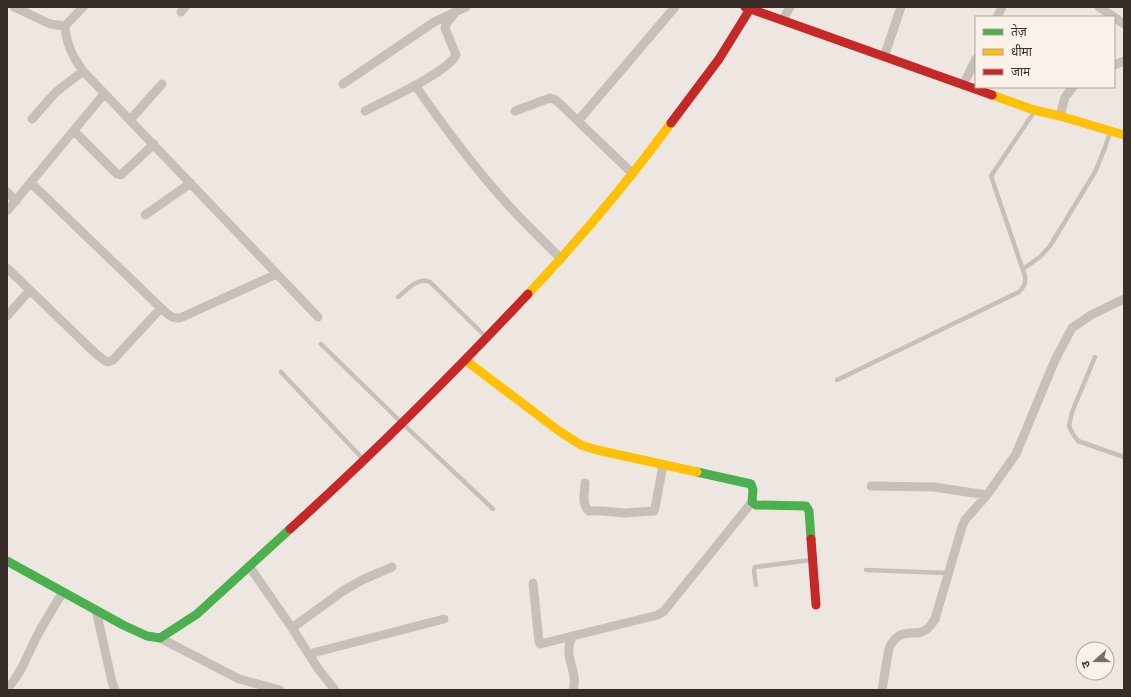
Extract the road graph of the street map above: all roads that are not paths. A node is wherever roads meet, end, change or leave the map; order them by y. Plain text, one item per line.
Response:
1 (14, 7) edge
2 (83, 7) edge
3 (466, 7) edge
4 (675, 7) edge
5 (790, 7) edge
6 (901, 7) edge
7 (1002, 7) edge
8 (1099, 7) edge
9 (747, 8) edge
10 (455, 13) junction
11 (998, 16) edge
12 (1112, 16) edge
13 (1115, 18) edge
14 (783, 20) junction
15 (1124, 24) edge
16 (65, 26) junction
17 (884, 57) junction
18 (975, 61) edge
19 (84, 72) junction
20 (162, 84) dead end
21 (344, 84) dead end
22 (415, 85) junction
23 (963, 85) junction
24 (1072, 88) edge
25 (104, 94) junction
26 (1034, 110) junction
27 (365, 111) dead end
28 (515, 111) dead end
29 (1060, 116) junction
30 (32, 119) dead end
31 (130, 120) junction
32 (578, 121) junction
33 (74, 131) junction
34 (1110, 131) junction
35 (1124, 135) edge
36 (154, 144) junction
37 (633, 174) junction
38 (31, 183) junction
39 (191, 183) junction
40 (7, 192) edge
41 (16, 201) junction
42 (7, 211) edge
43 (145, 215) dead end
44 (561, 259) junction
45 (7, 268) edge
46 (1023, 269) junction
47 (277, 274) junction
48 (30, 290) junction
49 (398, 297) dead end
50 (1124, 299) edge
51 (161, 308) junction
52 (7, 316) edge
53 (318, 317) dead end
54 (487, 338) junction
55 (321, 344) dead end
56 (1095, 357) dead end
57 (465, 360) junction
58 (281, 372) dead end
59 (837, 380) dead end
60 (402, 423) junction
61 (1124, 457) edge
62 (365, 460) junction
63 (663, 465) junction
64 (585, 483) dead end
65 (871, 486) dead end
66 (987, 494) junction
67 (752, 502) junction
68 (493, 509) dead end
69 (813, 560) junction
70 (7, 561) edge
71 (249, 566) junction
72 (392, 567) dead end
73 (866, 570) dead end
74 (948, 573) junction
75 (533, 583) dead end
76 (756, 585) dead end
77 (63, 592) junction
78 (816, 604) dead end
79 (96, 610) junction
80 (444, 619) dead end
81 (292, 628) junction
82 (572, 637) junction
83 (160, 638) junction
84 (309, 654) junction
85 (7, 689) edge
86 (115, 690) edge
87 (280, 690) edge
88 (335, 690) edge
89 (573, 690) edge
90 (882, 690) edge

1 - 16 street
2 - 16 street
3 - 10 street
4 - 32 street
5 - 14 street
6 - 17 street
7 - 11 street
8 - 12 street
9 - 14 main road
9 - 37 main road
10 - 21 street
10 - 22 street
13 - 15 street
14 - 17 main road
16 - 19 street
17 - 23 main road
18 - 23 street
19 - 25 street
19 - 30 street
20 - 31 street
22 - 27 street
22 - 44 street
23 - 26 main road
24 - 29 street
25 - 31 street
25 - 33 street
26 - 29 main road
26 - 46 lane
28 - 32 street
29 - 34 main road
31 - 36 street
32 - 37 street
33 - 36 street
33 - 38 street
34 - 35 main road
34 - 46 lane
36 - 39 street
37 - 44 main road
38 - 41 street
38 - 51 street
39 - 43 street
39 - 47 street
40 - 41 street
41 - 42 street
44 - 54 main road
45 - 48 street
46 - 59 lane
47 - 51 street
47 - 53 street
48 - 51 street
48 - 52 street
49 - 54 lane
50 - 66 street
54 - 57 main road
55 - 60 lane
56 - 61 lane
57 - 60 main road
57 - 63 main road
58 - 62 lane
60 - 62 main road
60 - 68 lane
62 - 71 main road
63 - 64 street
63 - 67 main road
65 - 66 street
66 - 74 street
67 - 69 main road
67 - 82 street
69 - 76 lane
69 - 78 main road
70 - 77 main road
71 - 81 street
71 - 83 main road
72 - 81 street
73 - 74 lane
74 - 90 street
75 - 82 street
77 - 79 main road
77 - 85 street
79 - 83 main road
79 - 86 street
80 - 84 street
81 - 84 street
82 - 89 street
83 - 87 street
84 - 88 street

